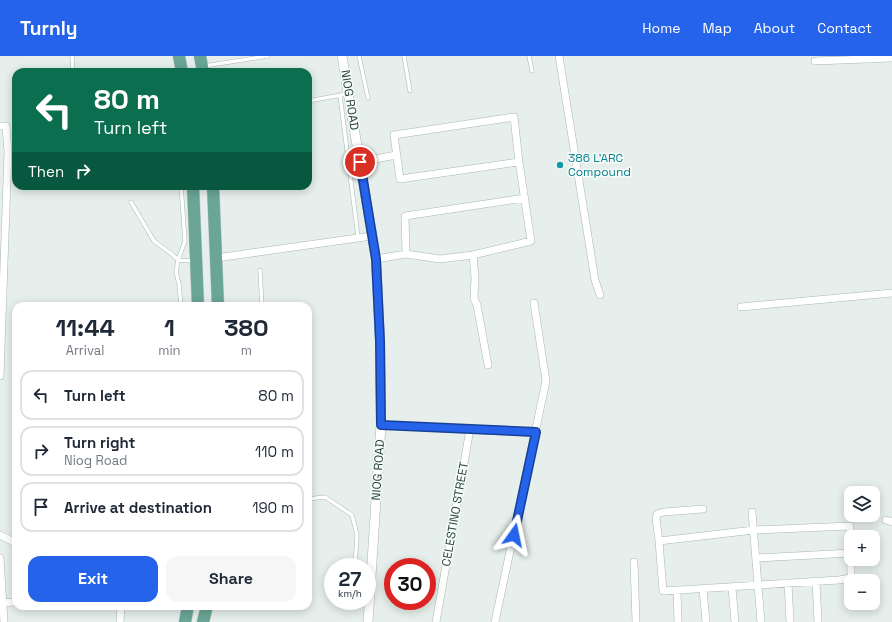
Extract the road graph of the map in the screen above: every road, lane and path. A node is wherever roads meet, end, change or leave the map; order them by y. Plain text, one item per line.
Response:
1 (72, 56) edge
2 (179, 56) edge
3 (268, 56) edge
4 (342, 56) edge
5 (359, 56) edge
6 (404, 56) edge
7 (529, 56) edge
8 (559, 56) edge
9 (892, 58) edge
10 (815, 61) dead end
11 (202, 65) edge
12 (74, 68) edge
13 (181, 68) edge
14 (532, 71) dead end
15 (410, 91) dead end
16 (344, 95) junction
17 (368, 98) dead end
18 (312, 99) edge
19 (3, 126) edge
20 (396, 155) junction
21 (360, 162) junction
22 (519, 162) junction
23 (4, 179) edge
24 (181, 190) edge
25 (193, 190) edge
26 (213, 190) edge
27 (525, 198) junction
28 (132, 202) dead end
29 (3, 233) edge
30 (372, 236) junction
31 (358, 238) junction
32 (406, 254) junction
33 (473, 255) junction
34 (216, 258) junction
35 (376, 259) junction
36 (178, 260) junction
37 (196, 261) junction
38 (260, 270) dead end
39 (2, 288) edge
40 (892, 293) edge
41 (600, 295) dead end
42 (181, 302) edge
43 (198, 302) edge
44 (218, 302) edge
45 (262, 302) edge
46 (534, 303) dead end
47 (741, 307) dead end
48 (1, 336) edge
49 (488, 365) dead end
50 (0, 376) edge
51 (381, 425) junction
52 (470, 429) junction
53 (536, 432) junction
54 (312, 499) edge
55 (704, 509) dead end
56 (752, 512) dead end
57 (754, 530) junction
58 (850, 530) edge
59 (0, 535) edge
60 (12, 541) edge
61 (659, 541) junction
62 (844, 553) edge
63 (0, 558) edge
64 (356, 558) edge
65 (756, 558) junction
66 (634, 562) dead end
67 (851, 566) edge
68 (816, 582) junction
69 (788, 583) junction
70 (758, 585) junction
71 (732, 587) junction
72 (703, 589) junction
73 (677, 590) junction
74 (1, 602) edge
75 (12, 602) edge
76 (121, 610) edge
77 (187, 610) edge
78 (206, 610) edge
79 (4, 622) edge
80 (120, 622) edge
81 (185, 622) edge
82 (203, 622) edge
83 (368, 622) edge
84 (436, 622) edge
85 (495, 622) edge
86 (636, 622) edge
87 (678, 622) edge
88 (706, 622) edge
89 (735, 622) edge
90 (761, 622) edge
91 (790, 622) edge
92 (818, 622) edge

1 - 12 lane
2 - 13 main road
3 - 11 lane
4 - 16 street, NIOG ROAD
5 - 17 lane
6 - 15 lane
7 - 14 lane
8 - 41 street
9 - 10 street
16 - 18 lane
16 - 21 street, NIOG ROAD
16 - 31 lane
19 - 23 street
20 - 21 street
20 - 22 street
20 - 22 street
21 - 30 street, NIOG ROAD
22 - 27 street
23 - 29 street
24 - 36 lane
25 - 37 main road
26 - 34 main road
27 - 32 street
27 - 33 street
28 - 36 lane
29 - 39 street
30 - 31 street
30 - 35 street, NIOG ROAD
31 - 34 street
32 - 33 street
32 - 35 street
33 - 49 street
34 - 37 main road
34 - 44 main road
35 - 51 street, NIOG ROAD
36 - 37 lane
36 - 42 lane
37 - 43 main road
38 - 45 lane
39 - 48 street
40 - 47 street
46 - 53 street
48 - 50 street
51 - 52 street
51 - 83 street, NIOG ROAD
52 - 53 street
52 - 84 street, CELESTINO STREET
53 - 85 street
54 - 64 lane
55 - 61 street
56 - 57 street
57 - 58 street
57 - 61 street
57 - 65 street
59 - 60 street
61 - 73 street
62 - 65 street
63 - 74 street
65 - 70 street
66 - 86 street
67 - 68 street
68 - 69 street
68 - 92 street
69 - 70 street
69 - 91 street
70 - 71 street
70 - 90 street
71 - 72 street
71 - 89 street
72 - 73 street
72 - 88 street
73 - 87 street
74 - 75 street
74 - 79 street
76 - 80 street
77 - 81 main road
78 - 82 main road

